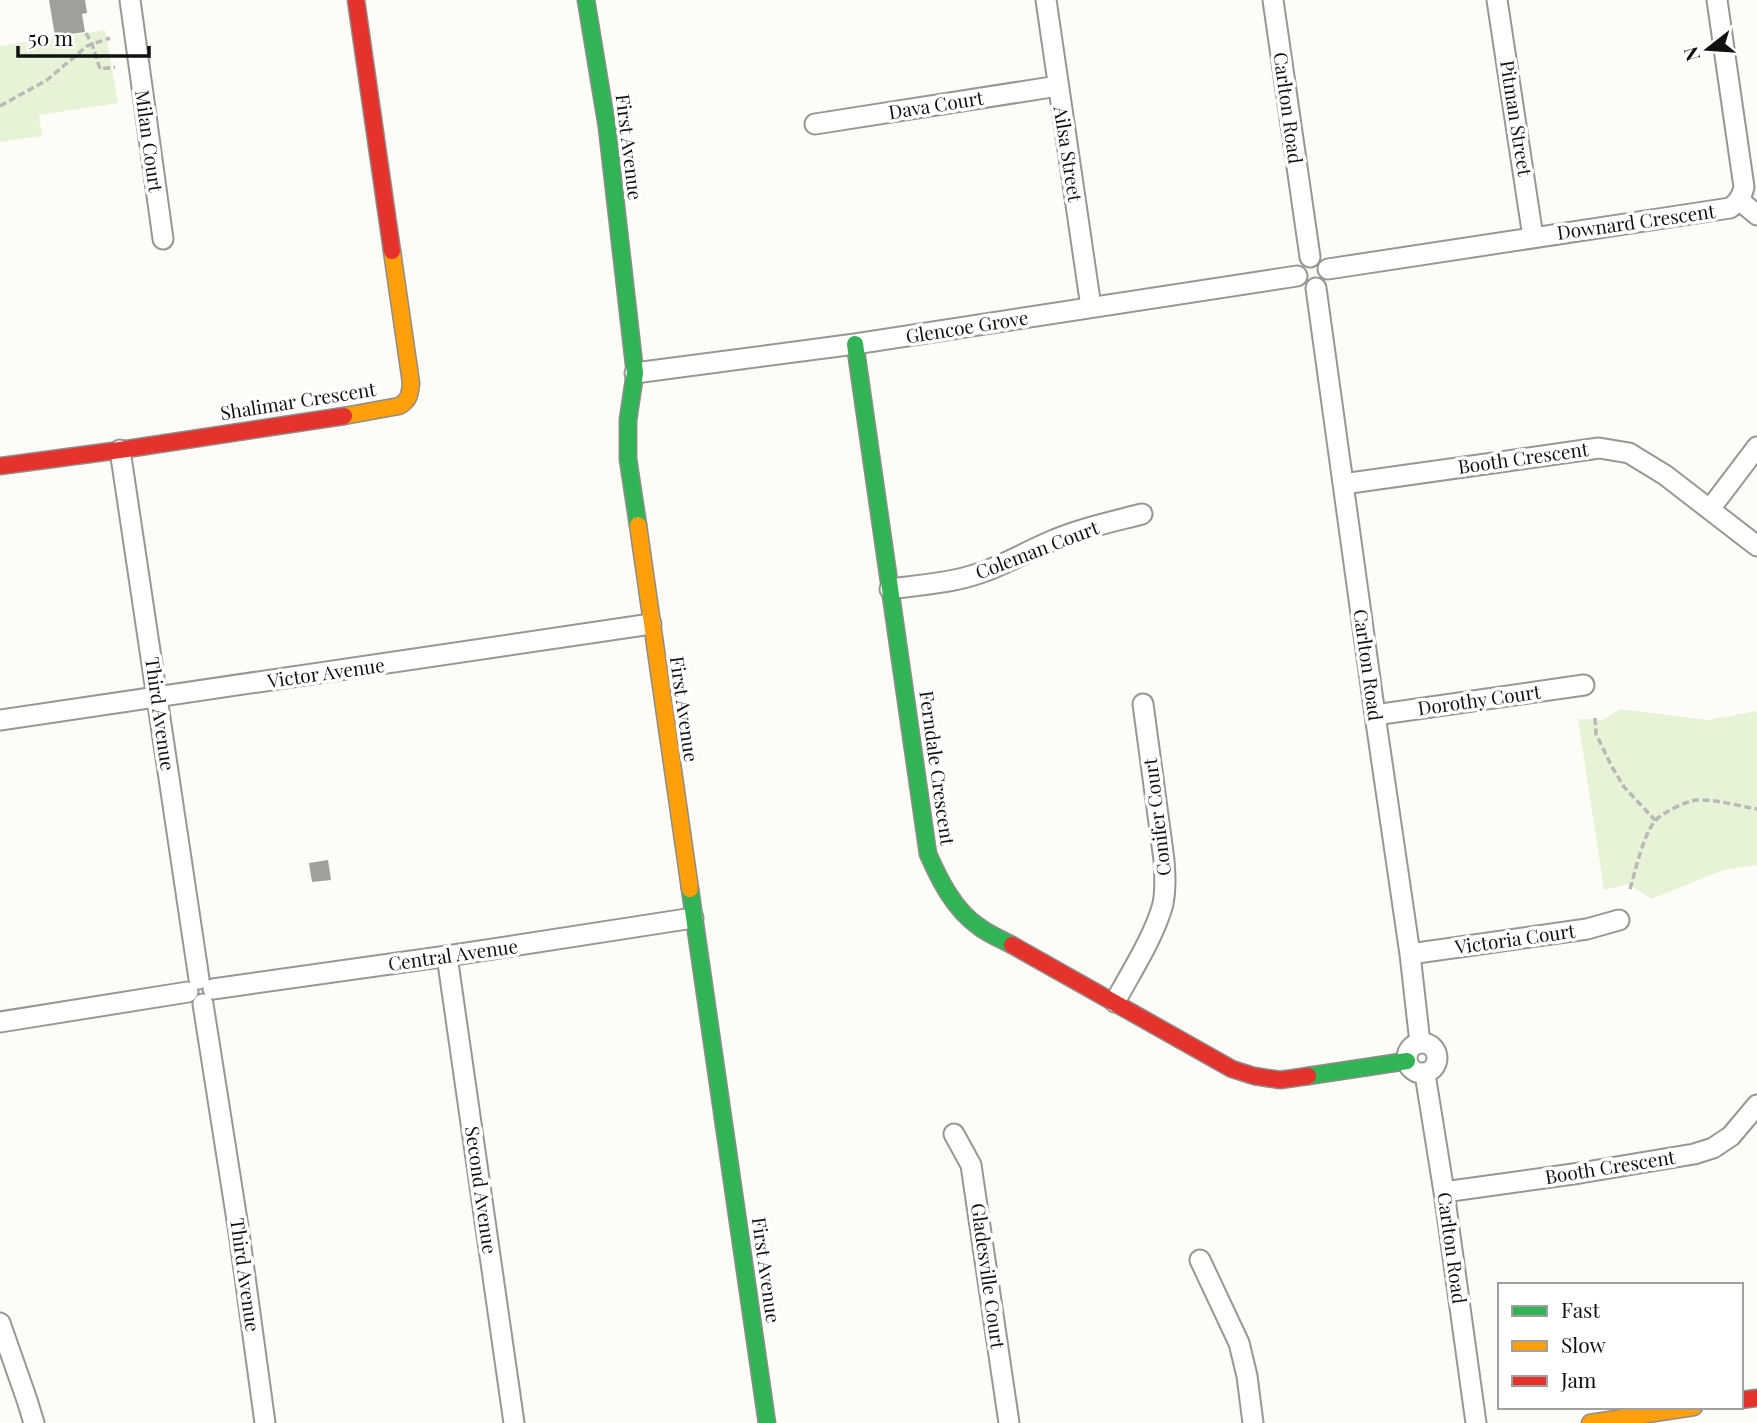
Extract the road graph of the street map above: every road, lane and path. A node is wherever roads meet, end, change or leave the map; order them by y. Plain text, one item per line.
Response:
1 (130, 0) edge
2 (356, 0) edge
3 (586, 0) edge
4 (1046, 0) edge
5 (1273, 0) edge
6 (1497, 0) edge
7 (1717, 0) edge
8 (86, 33) dead end
9 (110, 38) dead end
10 (92, 44) junction
11 (115, 67) dead end
12 (1058, 86) junction
13 (0, 106) edge
14 (815, 124) dead end
15 (1739, 200) junction
16 (1757, 215) edge
17 (1534, 237) junction
18 (163, 240) dead end
19 (1310, 257) junction
20 (1328, 269) junction
21 (1297, 276) junction
22 (1316, 288) junction
23 (1091, 307) junction
24 (855, 344) junction
25 (635, 373) junction
26 (1757, 447) edge
27 (120, 450) junction
28 (0, 466) edge
29 (1343, 484) junction
30 (1710, 509) junction
31 (1142, 514) dead end
32 (1757, 546) edge
33 (890, 589) junction
34 (651, 624) junction
35 (1584, 685) dead end
36 (158, 698) junction
37 (1143, 704) dead end
38 (1375, 715) junction
39 (1595, 718) dead end
40 (0, 720) edge
41 (1757, 809) edge
42 (1655, 820) junction
43 (1630, 889) dead end
44 (693, 918) junction
45 (1619, 920) dead end
46 (1410, 954) junction
47 (447, 956) junction
48 (201, 991) junction
49 (1115, 1002) junction
50 (0, 1022) edge
51 (1420, 1043) junction
52 (1407, 1061) junction
53 (1425, 1074) junction
54 (1757, 1105) edge
55 (954, 1134) dead end
56 (1444, 1192) junction
57 (1200, 1260) dead end
58 (0, 1323) edge
59 (1681, 1409) edge
60 (34, 1423) edge
61 (265, 1423) edge
62 (514, 1423) edge
63 (767, 1423) edge
64 (1009, 1423) edge
65 (1253, 1423) edge
66 (1476, 1423) edge
67 (1590, 1423) edge

1 - 18 street, Milan Court
2 - 27 street, Shalimar Crescent
3 - 25 street, First Avenue
4 - 12 street, Ailsa Street
5 - 19 street, Carlton Road
6 - 17 street, Pitman Street
7 - 15 street, Downard Crescent
8 - 10 path
9 - 10 path
10 - 11 path
10 - 13 path
12 - 14 street, Dava Court
12 - 23 street, Ailsa Street
15 - 16 street
15 - 17 street, Downard Crescent
17 - 20 street, Downard Crescent
19 - 20 street
19 - 21 street
20 - 22 street
21 - 22 street
21 - 23 street, Glencoe Grove
22 - 29 street, Carlton Road
23 - 24 street, Glencoe Grove
24 - 25 street, Glencoe Grove
24 - 33 street, Ferndale Crescent
25 - 34 street, First Avenue
26 - 30 street
27 - 28 street, Shalimar Crescent
27 - 36 street, Third Avenue
29 - 30 street, Booth Crescent
29 - 38 street, Carlton Road
30 - 32 street, Booth Crescent
31 - 33 street, Coleman Court
33 - 49 street, Ferndale Crescent
34 - 36 street, Victor Avenue
34 - 44 street, First Avenue
35 - 38 street, Dorothy Court
36 - 40 street, Victor Avenue
36 - 48 street, Third Avenue
37 - 49 street, Conifer Court
38 - 46 street, Carlton Road
39 - 42 path
41 - 42 path
42 - 43 path
44 - 47 street, Central Avenue
44 - 63 street, First Avenue
45 - 46 street, Victoria Court
46 - 51 street, Carlton Road
47 - 48 street, Central Avenue
47 - 62 street, Second Avenue
48 - 50 street, Central Avenue
48 - 61 street, Third Avenue
49 - 52 street, Ferndale Crescent
51 - 52 street
51 - 53 street
52 - 53 street
53 - 56 street, Carlton Road
54 - 56 street, Booth Crescent
55 - 64 street, Gladesville Court
56 - 66 street, Carlton Road
57 - 65 street
58 - 60 street
59 - 67 street

